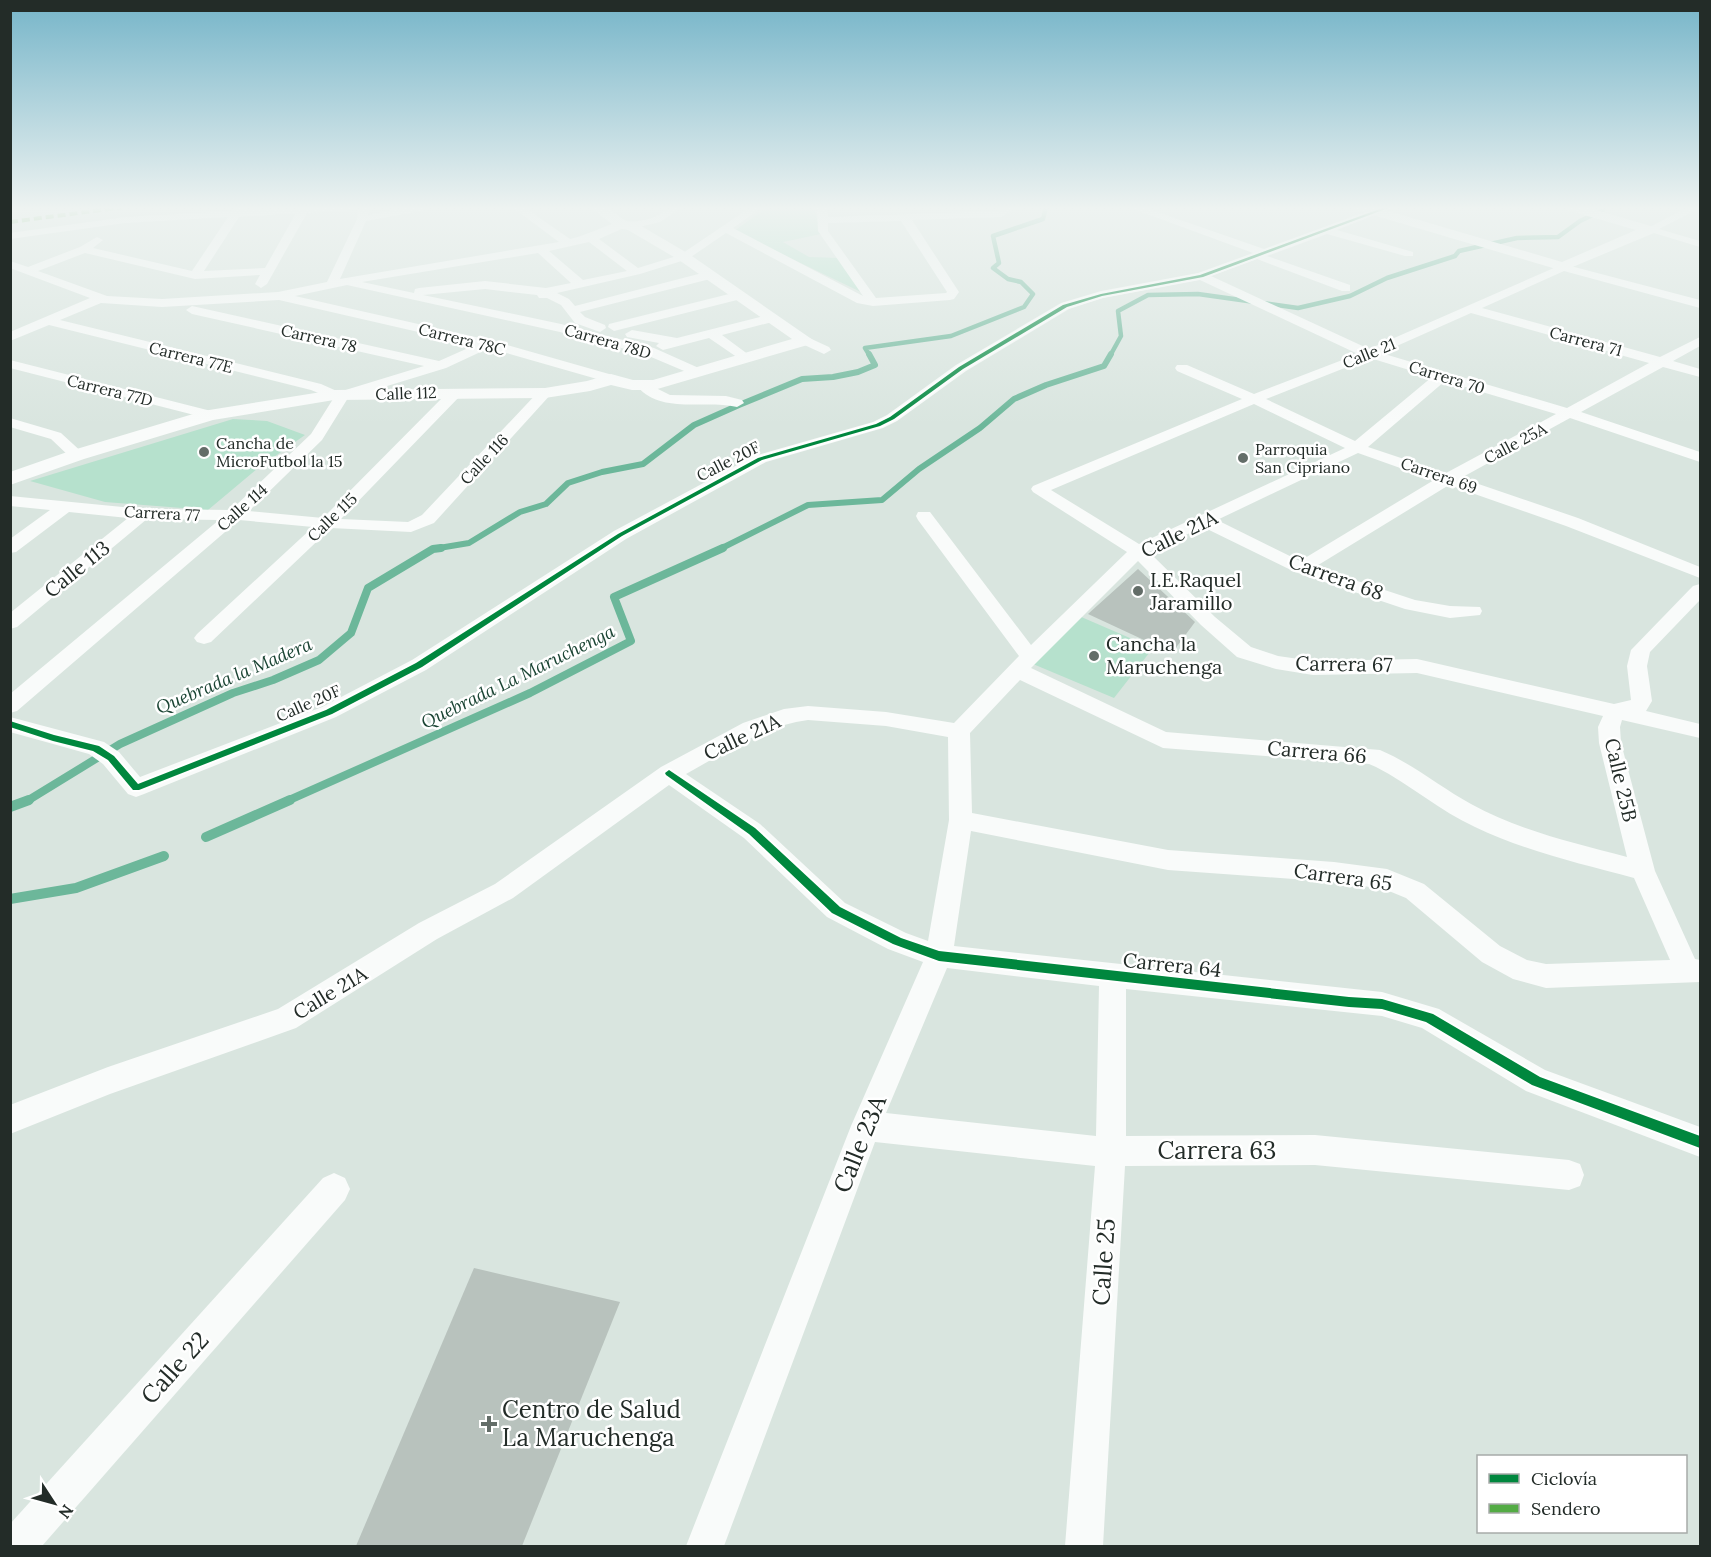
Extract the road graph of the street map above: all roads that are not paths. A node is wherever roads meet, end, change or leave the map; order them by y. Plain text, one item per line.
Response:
1 (44, 280) edge
2 (264, 280) edge
3 (338, 280) edge
4 (357, 280) edge
5 (575, 280) edge
6 (600, 280) edge
7 (692, 280) edge
8 (717, 280) edge
9 (821, 280) edge
10 (857, 280) edge
11 (945, 280) edge
12 (1182, 280) edge
13 (1210, 280) edge
14 (1325, 280) edge
15 (1536, 280) edge
16 (1610, 280) edge
17 (337, 283) junction
18 (580, 284) junction
19 (502, 285) junction
20 (1346, 288) dead end
21 (546, 292) junction
22 (397, 295) junction
23 (741, 295) junction
24 (278, 296) junction
25 (253, 298) junction
26 (99, 299) junction
27 (873, 302) junction
28 (162, 303) junction
29 (1701, 304) edge
30 (461, 306) junction
31 (1472, 309) junction
32 (524, 311) junction
33 (571, 311) junction
34 (772, 318) junction
35 (47, 321) junction
36 (607, 329) junction
37 (712, 334) junction
38 (10, 337) edge
39 (805, 340) junction
40 (1701, 341) edge
41 (675, 342) junction
42 (488, 344) junction
43 (824, 350) dead end
44 (649, 351) junction
45 (1369, 354) junction
46 (744, 358) junction
47 (1661, 361) junction
48 (10, 364) edge
49 (441, 365) junction
50 (1182, 368) dead end
51 (696, 372) junction
52 (1701, 373) edge
53 (1442, 376) junction
54 (611, 379) junction
55 (644, 386) junction
56 (456, 392) junction
57 (545, 393) junction
58 (339, 395) junction
59 (1254, 399) junction
60 (737, 403) dead end
61 (1569, 413) junction
62 (210, 415) junction
63 (10, 422) edge
64 (1357, 448) junction
65 (77, 455) junction
66 (1701, 457) edge
67 (1449, 478) junction
68 (10, 479) edge
69 (1039, 489) joint
70 (10, 501) edge
71 (65, 507) junction
72 (143, 514) junction
73 (236, 515) junction
74 (924, 516) dead end
75 (1205, 521) junction
76 (327, 523) junction
77 (421, 524) joint
78 (10, 548) edge
79 (1138, 551) junction
80 (1301, 568) junction
81 (1701, 573) edge
82 (1701, 590) edge
83 (1473, 611) dead end
84 (10, 623) edge
85 (204, 638) dead end
86 (1023, 664) junction
87 (10, 706) edge
88 (1615, 711) junction
89 (10, 724) edge
90 (959, 731) junction
91 (1701, 731) edge
92 (669, 773) junction
93 (961, 820) junction
94 (1643, 871) junction
95 (939, 956) junction
96 (1694, 971) edge
97 (1113, 977) junction
98 (10, 1120) edge
99 (866, 1126) junction
100 (1701, 1142) edge
101 (1111, 1152) junction
102 (1569, 1175) dead end
103 (334, 1189) dead end
104 (17, 1546) edge
105 (705, 1546) edge
106 (1084, 1546) edge

1 - 26 street
2 - 25 street
3 - 17 street
4 - 17 street
5 - 18 street
6 - 18 street
7 - 33 street
8 - 23 street
9 - 27 street
10 - 27 street
11 - 27 street
12 - 89 street, Calle 20F
13 - 45 street, Carrera 70
14 - 20 street
15 - 31 street, Calle 21
16 - 29 street
17 - 22 street, Carrera 78D
17 - 24 street
18 - 21 street
19 - 21 street
19 - 22 street
19 - 30 street
21 - 32 street
21 - 33 street
22 - 30 street, Carrera 78D
23 - 34 street
23 - 36 street
24 - 25 street
24 - 42 street, Carrera 78C
25 - 28 street
26 - 28 street
26 - 35 street
28 - 49 street, Carrera 78
30 - 32 street, Carrera 78D
31 - 45 street, Calle 21
31 - 47 street, Carrera 71
32 - 44 street, Carrera 78D
33 - 36 street
34 - 37 street
34 - 39 street
35 - 38 street
35 - 58 street, Carrera 77E
36 - 41 street
37 - 41 street
37 - 46 street
39 - 43 street
39 - 46 street, Calle 112
40 - 47 street, Calle 25A
41 - 44 street
42 - 49 street
42 - 54 street, Carrera 78C
44 - 51 street, Carrera 78D
45 - 53 street, Carrera 70
45 - 59 street, Calle 21
46 - 51 street, Calle 112
47 - 52 street, Carrera 71
47 - 61 street, Calle 25A
48 - 62 street, Carrera 77D
49 - 58 street
50 - 59 street, Carrera 69
51 - 55 street, Calle 112
53 - 61 street, Carrera 70
53 - 64 street, Calle 21A
54 - 55 street, Calle 112
54 - 57 street, Calle 112
55 - 60 street
56 - 57 street, Calle 112
56 - 58 street, Calle 112
56 - 76 street, Calle 115
57 - 77 street, Calle 116
58 - 62 street, Calle 112
58 - 73 street, Calle 114
59 - 64 street, Carrera 69
59 - 69 street, Calle 21
61 - 66 street, Carrera 70
61 - 67 street, Calle 25A
62 - 65 street, Calle 112
63 - 65 street
64 - 67 street, Carrera 69
64 - 75 street, Calle 21A
65 - 68 street, Calle 112
67 - 80 street, Calle 25A
67 - 81 street, Carrera 69
69 - 79 street, Carrera 67
70 - 71 street, Carrera 77
71 - 72 street, Carrera 77
71 - 78 street
72 - 73 street, Carrera 77
72 - 84 street, Calle 113
73 - 76 street, Carrera 77
73 - 87 street, Calle 114
74 - 86 street, Carrera 66
75 - 79 street, Calle 21A
75 - 80 street, Carrera 68
76 - 77 street, Carrera 77
76 - 85 street, Calle 115
79 - 86 street, Calle 21A
79 - 88 street, Carrera 67
80 - 83 street, Carrera 68
82 - 88 street, Calle 25B
86 - 90 street, Calle 21A
86 - 94 street, Carrera 66
88 - 91 street, Carrera 67
88 - 94 street, Calle 25B
90 - 92 street, Calle 21A
90 - 93 street, Calle 23A
92 - 95 street, Carrera 64
92 - 98 street, Calle 21A
93 - 95 street, Calle 23A
93 - 96 street, Carrera 65
94 - 96 street, Calle 25B
95 - 97 street, Carrera 64
95 - 99 street, Calle 23A
97 - 100 street, Carrera 64
97 - 101 street, Calle 25
99 - 101 street, Carrera 63
99 - 105 street, Calle 23A
101 - 102 street, Carrera 63
101 - 106 street, Calle 25
103 - 104 street, Calle 22

